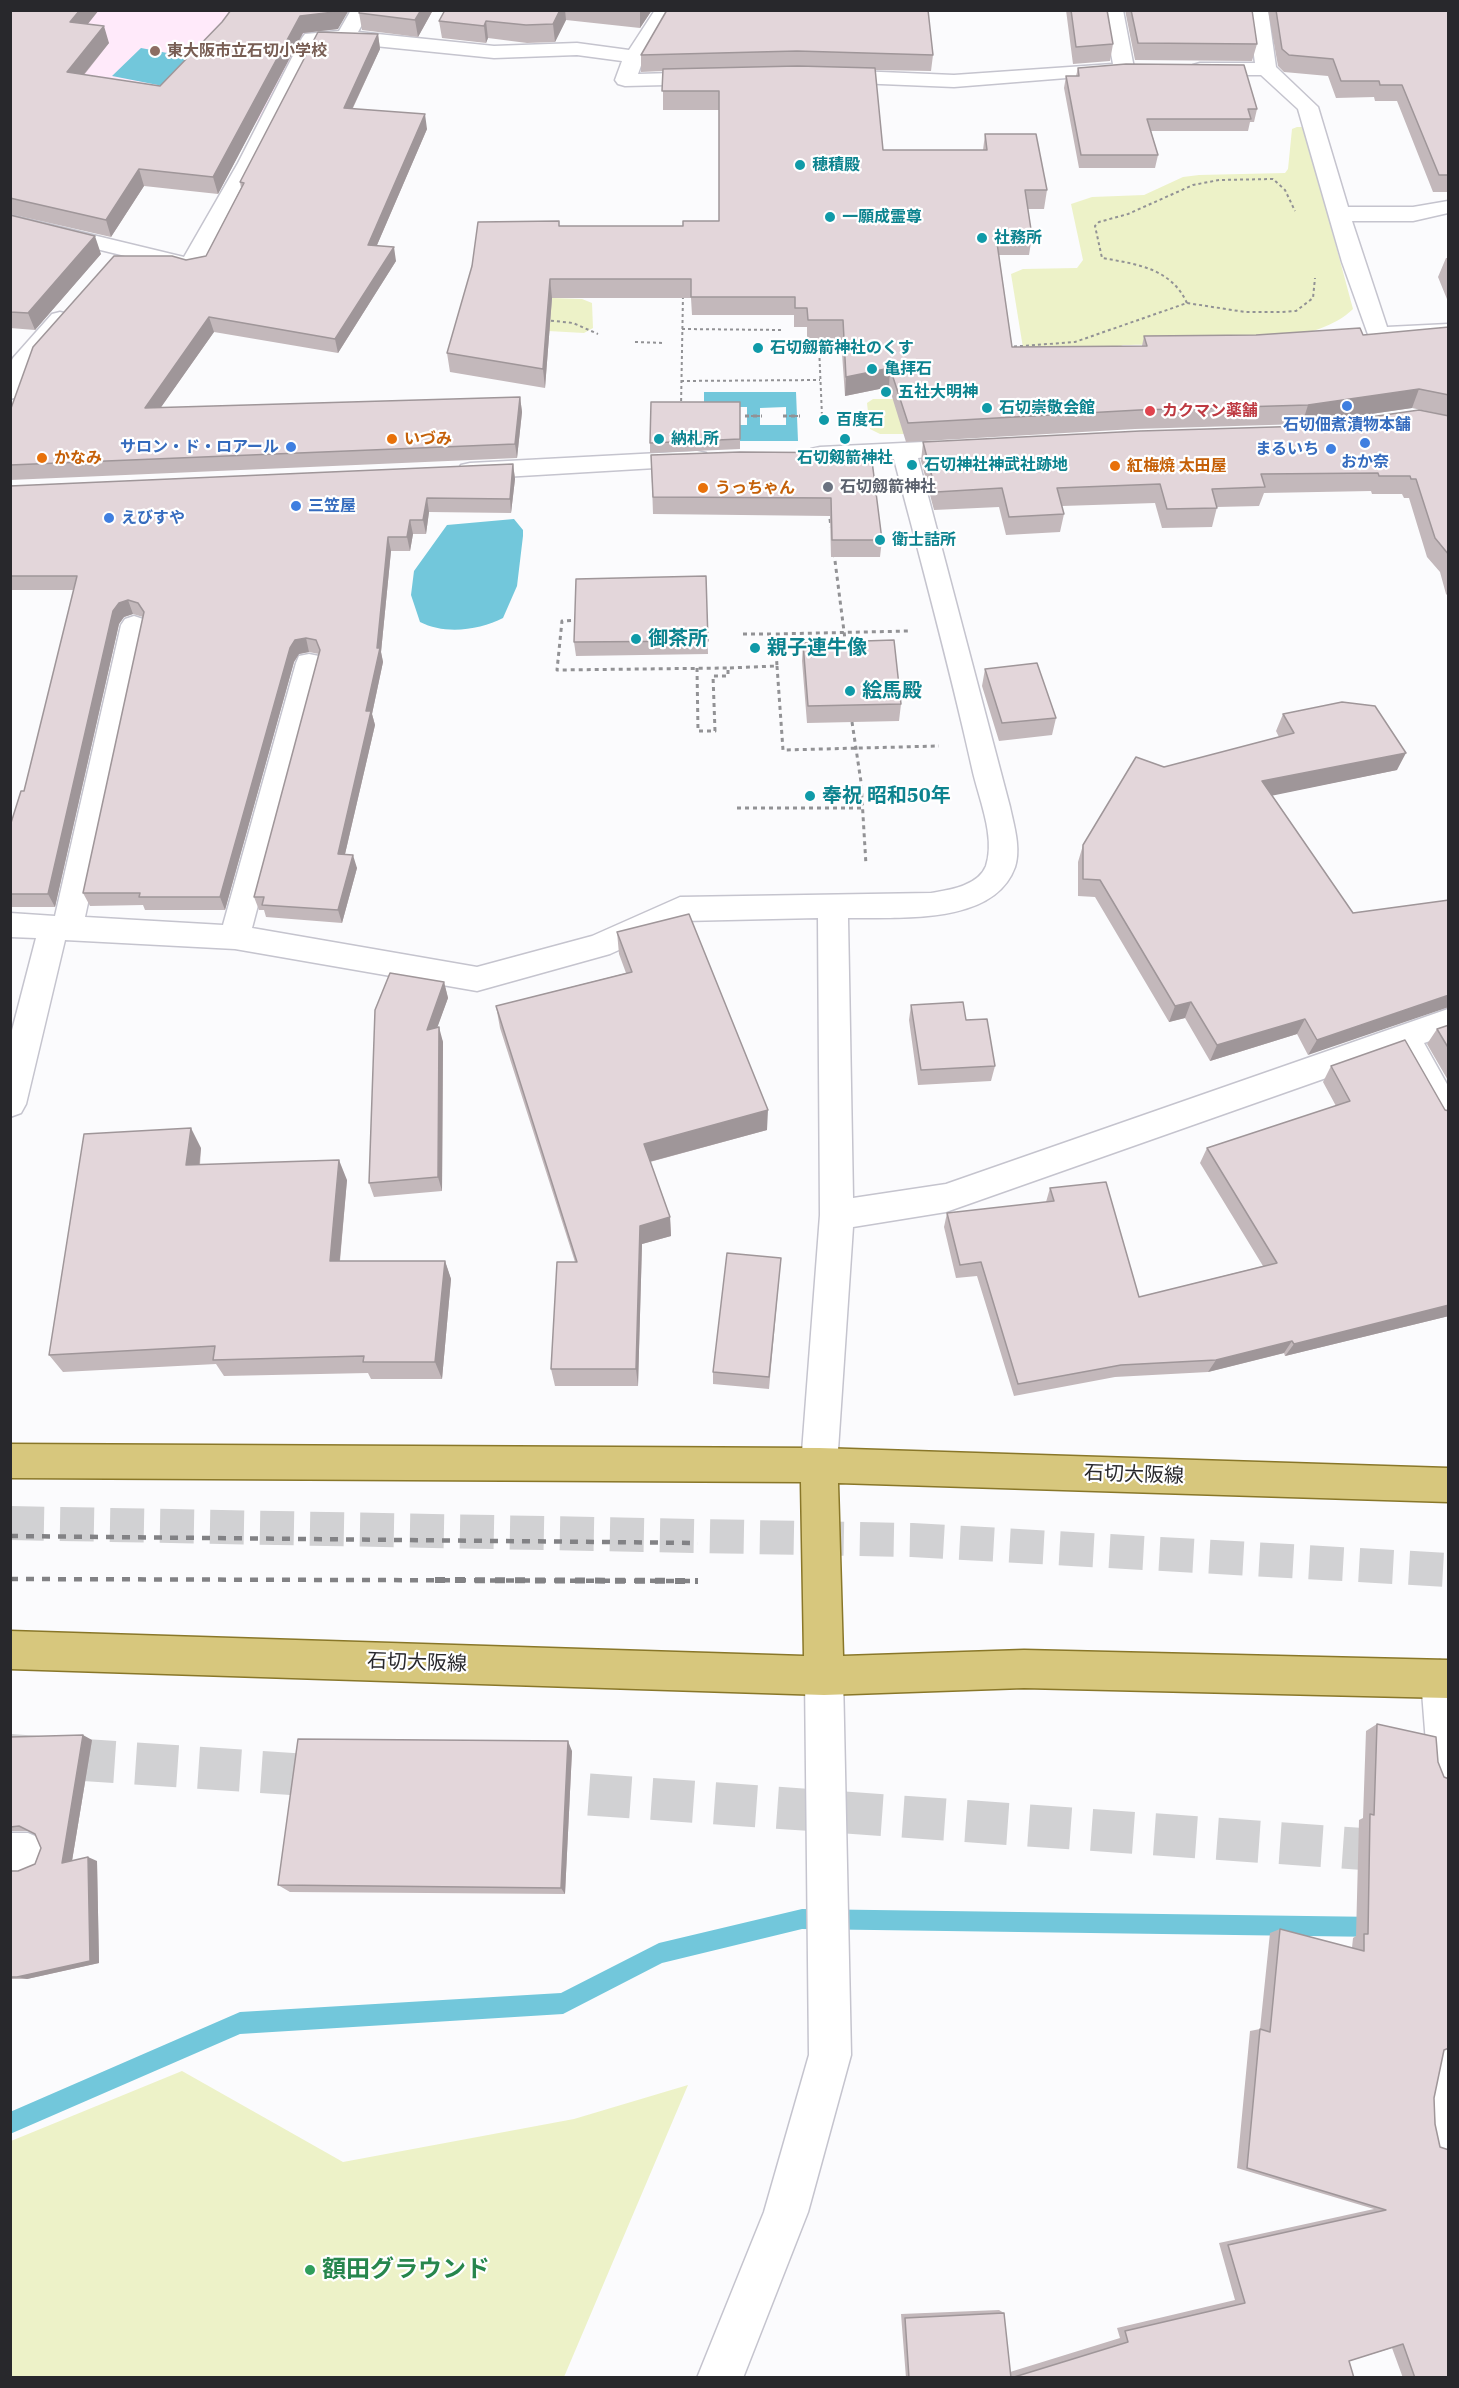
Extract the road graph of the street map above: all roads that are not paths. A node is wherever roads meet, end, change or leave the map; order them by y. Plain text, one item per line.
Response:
1 (361, 10) edge
2 (665, 10) edge
3 (1113, 10) edge
4 (1258, 10) edge
5 (435, 28) dead end
6 (345, 37) junction
7 (425, 46) junction
8 (634, 57) junction
9 (1124, 69) junction
10 (1146, 69) edge
11 (1179, 69) edge
12 (1266, 69) junction
13 (808, 76) edge
14 (728, 78) edge
15 (1449, 207) edge
16 (1341, 214) junction
17 (10, 221) edge
18 (122, 250) junction
19 (106, 268) edge
20 (75, 302) edge
21 (1449, 331) edge
22 (10, 393) edge
23 (948, 449) edge
24 (904, 452) junction
25 (811, 455) edge
26 (716, 458) edge
27 (449, 472) edge
28 (134, 625) dead end
29 (309, 663) dead end
30 (833, 906) junction
31 (10, 925) edge
32 (60, 929) junction
33 (235, 937) junction
34 (1449, 1022) edge
35 (1405, 1038) junction
36 (10, 1104) edge
37 (1449, 1114) edge
38 (837, 1215) junction
39 (10, 1461) edge
40 (819, 1465) junction
41 (1449, 1485) edge
42 (10, 1650) edge
43 (824, 1676) junction
44 (1444, 1679) edge
45 (1449, 1769) edge
46 (1449, 2067) edge
47 (1444, 2131) dead end
48 (720, 2378) edge

1 - 6 street
2 - 8 street
3 - 9 street
4 - 12 street
5 - 7 street
6 - 7 street
6 - 18 street
7 - 8 street
8 - 14 street
9 - 10 street
9 - 13 street
11 - 12 street
12 - 16 street
15 - 16 street
16 - 21 street
17 - 18 street
18 - 19 street
20 - 22 street
23 - 24 street
24 - 25 street
24 - 30 street
26 - 27 street
28 - 32 street
29 - 33 street
30 - 33 street
30 - 38 street
31 - 32 street
32 - 33 street
32 - 36 street
34 - 35 street
35 - 37 street
35 - 38 street
38 - 40 street
39 - 40 main road, 石切大阪線
40 - 41 main road, 石切大阪線
40 - 43 main road
42 - 43 main road, 石切大阪線
43 - 44 main road, 石切大阪線
43 - 48 street
44 - 45 street
46 - 47 street

